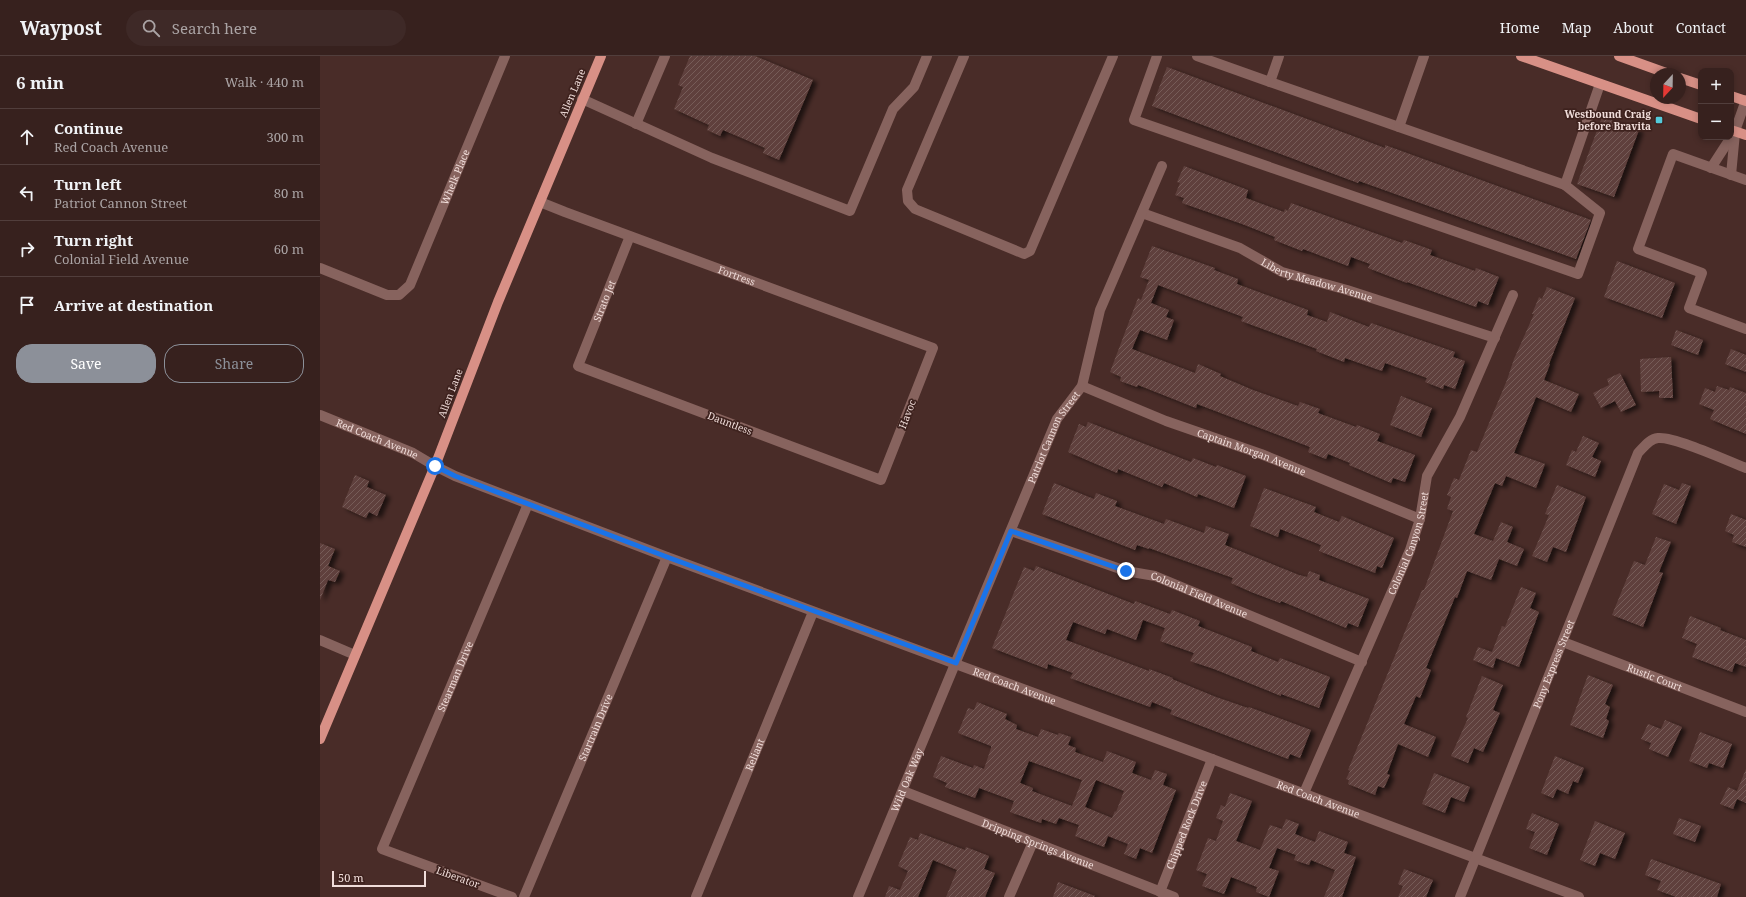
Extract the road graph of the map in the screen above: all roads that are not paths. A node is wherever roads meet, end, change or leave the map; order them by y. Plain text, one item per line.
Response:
1 (505, 56) edge
2 (601, 56) edge
3 (665, 56) edge
4 (928, 56) edge
5 (964, 56) edge
6 (1113, 56) edge
7 (1157, 56) edge
8 (1197, 56) edge
9 (1279, 56) edge
10 (1424, 56) edge
11 (1520, 56) edge
12 (1619, 56) edge
13 (1653, 68) edge
14 (1686, 80) edge
15 (1270, 82) junction
16 (1600, 84) junction
17 (1698, 84) edge
18 (1734, 97) edge
19 (582, 99) junction
20 (1746, 101) edge
21 (1698, 118) edge
22 (636, 124) junction
23 (1399, 127) junction
24 (1734, 128) edge
25 (1734, 130) edge
26 (1746, 135) edge
27 (1727, 140) edge
28 (1733, 140) edge
29 (1162, 166) dead end
30 (1712, 168) junction
31 (1731, 175) junction
32 (1746, 180) edge
33 (1565, 185) junction
34 (540, 202) junction
35 (1142, 213) junction
36 (630, 236) junction
37 (320, 268) edge
38 (1513, 295) dead end
39 (1746, 329) edge
40 (1495, 338) junction
41 (933, 348) joint
42 (578, 366) joint
43 (1082, 386) junction
44 (320, 415) edge
45 (435, 466) junction
46 (1746, 468) edge
47 (881, 480) joint
48 (528, 504) junction
49 (1420, 519) junction
50 (1011, 531) junction
51 (667, 557) junction
52 (813, 612) junction
53 (320, 640) edge
54 (1562, 642) junction
55 (356, 655) junction
56 (1362, 662) junction
57 (956, 663) junction
58 (1746, 712) edge
59 (320, 739) edge
60 (1212, 759) junction
61 (903, 791) junction
62 (1304, 793) junction
63 (1033, 842) junction
64 (382, 849) joint
65 (1475, 858) junction
66 (1160, 892) junction
67 (512, 897) edge
68 (524, 897) edge
69 (696, 897) edge
70 (858, 897) edge
71 (1009, 897) edge
72 (1174, 897) edge
73 (1460, 897) edge
74 (1579, 897) edge

1 - 37 street, Whelk Place
2 - 19 main road, Allen Lane
3 - 22 street
4 - 22 street
5 - 6 street
7 - 33 street
8 - 15 street
9 - 15 street
10 - 23 street
11 - 16 main road
12 - 13 main road
14 - 17 main road
15 - 23 street
16 - 21 main road
16 - 33 street
18 - 20 main road
19 - 22 street
19 - 34 main road, Allen Lane
20 - 24 street
23 - 33 street
25 - 26 main road
27 - 30 street
28 - 31 street
29 - 35 street, Patriot Cannon Street
30 - 31 street
30 - 39 street
31 - 32 street
34 - 36 street, Fortress
34 - 45 main road, Allen Lane
35 - 40 street, Liberty Meadow Avenue
35 - 43 street, Patriot Cannon Street
36 - 41 street, Fortress
36 - 42 street, Strato Jet
38 - 40 street, Colonial Canyon Street
40 - 49 street, Colonial Canyon Street
41 - 47 street, Havoc
42 - 47 street, Dauntless
43 - 49 street, Captain Morgan Avenue
43 - 50 street, Patriot Cannon Street
44 - 45 street, Red Coach Avenue
45 - 48 street, Red Coach Avenue
45 - 55 main road, Allen Lane
46 - 54 street, Pony Express Street
48 - 51 street, Red Coach Avenue
48 - 64 street, Stearman Drive
49 - 56 street, Colonial Canyon Street
50 - 56 street, Colonial Field Avenue
50 - 57 street, Patriot Cannon Street
51 - 52 street, Red Coach Avenue
51 - 68 street, Startrain Drive
52 - 57 street, Red Coach Avenue
52 - 69 street, Reliant
53 - 55 street
54 - 58 street, Rustic Court
54 - 65 street, Pony Express Street
55 - 59 main road, Allen Lane
56 - 62 street, Colonial Canyon Street
57 - 60 street, Red Coach Avenue
57 - 61 street, Wild Oak Way
60 - 62 street, Red Coach Avenue
60 - 66 street, Chipped Rock Drive
61 - 63 street, Dripping Springs Avenue
61 - 70 street, Wild Oak Way
62 - 65 street, Red Coach Avenue
63 - 66 street, Dripping Springs Avenue
63 - 71 street
64 - 67 street, Liberator
65 - 73 street, Pony Express Street
65 - 74 street, Red Coach Avenue
66 - 72 street, Dripping Springs Avenue

